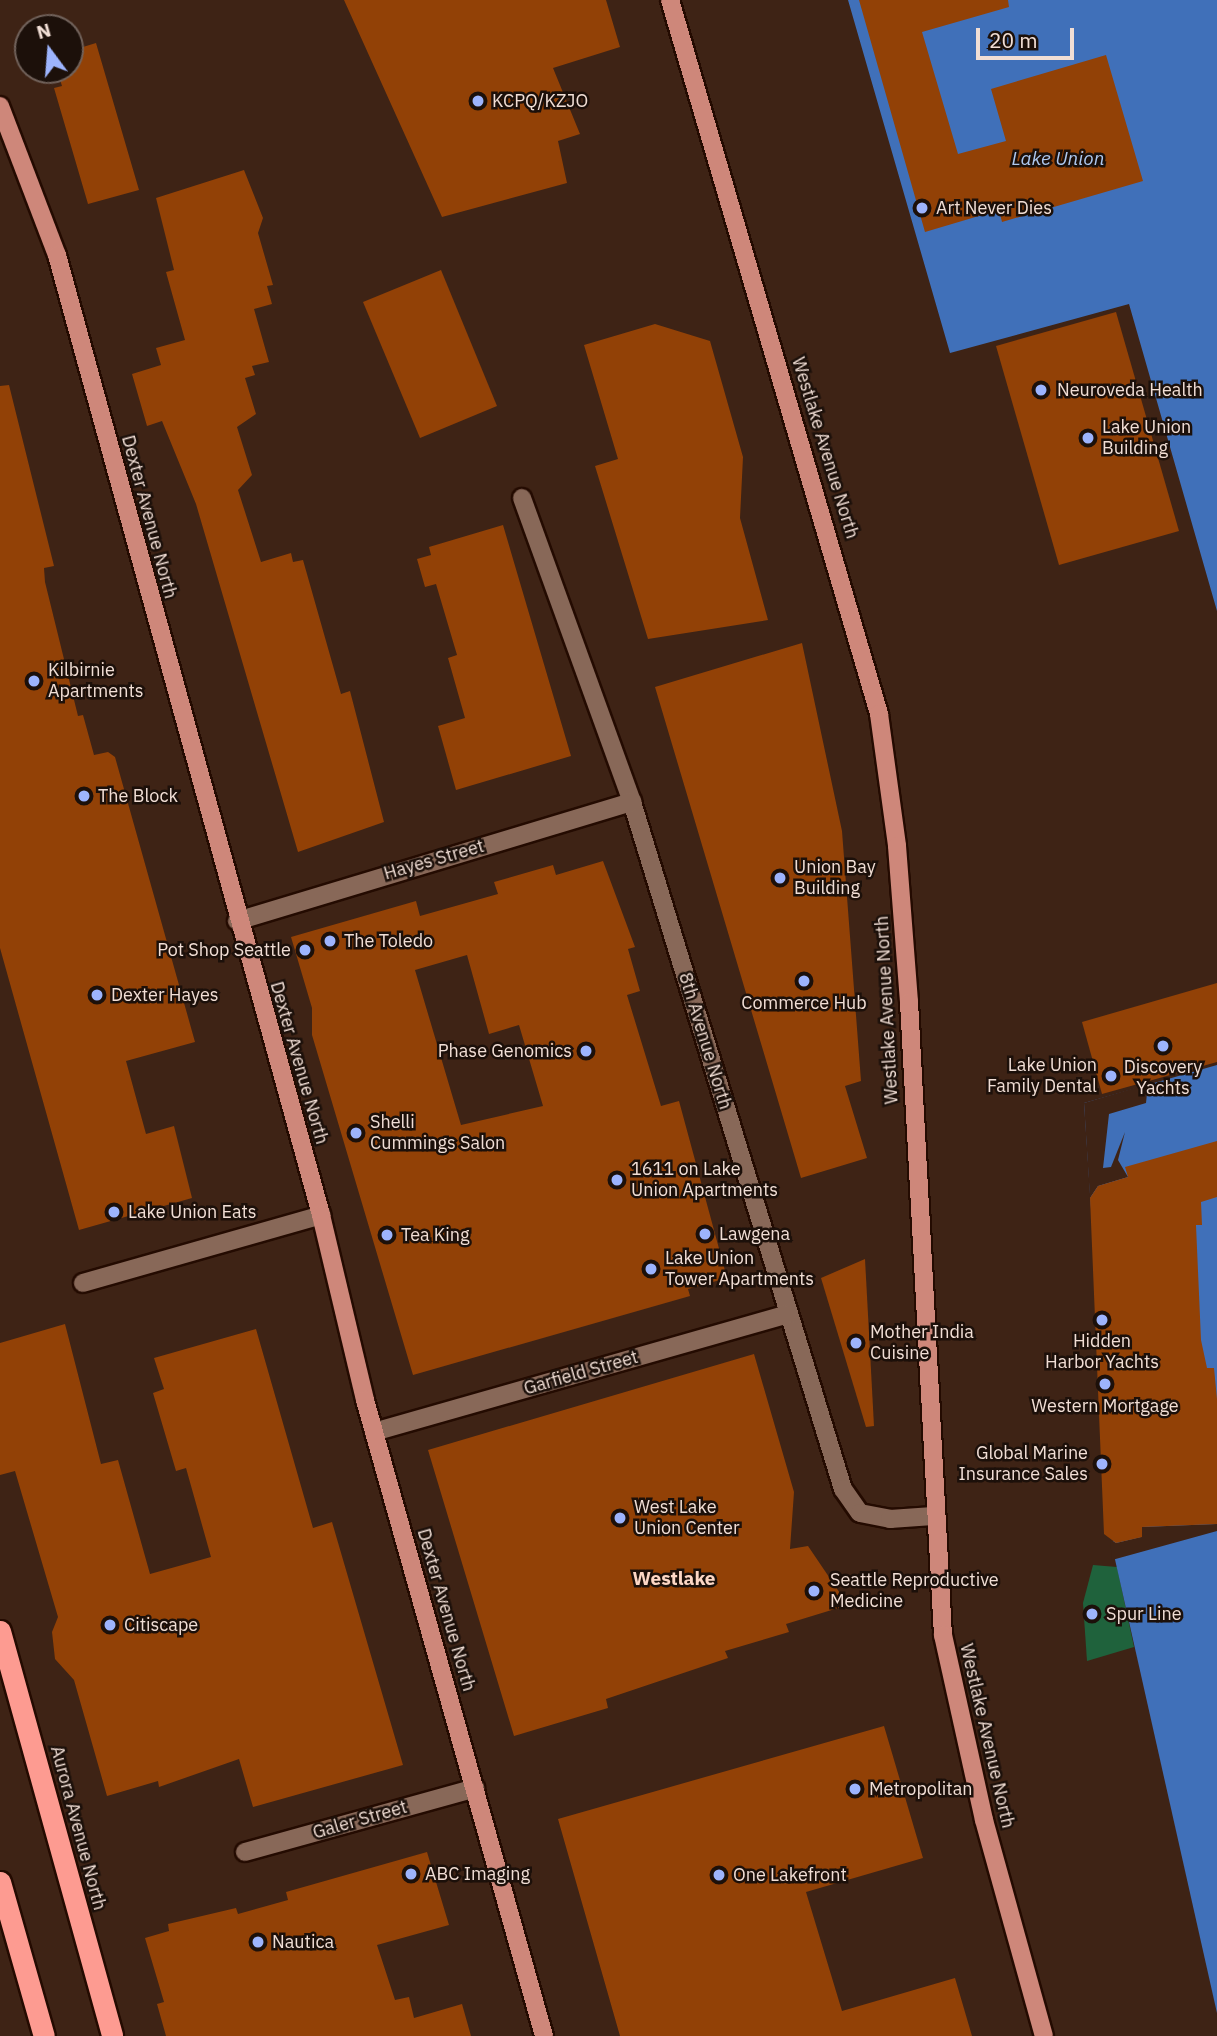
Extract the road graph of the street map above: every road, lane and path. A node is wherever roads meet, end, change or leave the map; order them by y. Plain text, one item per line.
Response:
1 (670, 0) edge
2 (0, 106) edge
3 (522, 498) dead end
4 (632, 802) junction
5 (237, 920) junction
6 (321, 1215) junction
7 (83, 1283) dead end
8 (788, 1314) junction
9 (374, 1432) junction
10 (933, 1516) junction
11 (0, 1631) edge
12 (475, 1788) junction
13 (245, 1852) dead end
14 (0, 1882) edge
15 (44, 2036) edge
16 (112, 2036) edge
17 (544, 2036) edge
18 (1044, 2036) edge

1 - 10 main road, Westlake Avenue North
2 - 5 main road, Dexter Avenue North
3 - 4 street, 8th Avenue North
4 - 5 street, Hayes Street
4 - 8 street, 8th Avenue North
5 - 6 main road, Dexter Avenue North
6 - 7 street
6 - 9 main road, Dexter Avenue North
8 - 9 street, Garfield Street
8 - 10 street, 8th Avenue North
9 - 12 main road, Dexter Avenue North
10 - 18 main road, Westlake Avenue North
11 - 16 highway, Aurora Avenue North
12 - 13 street, Galer Street
12 - 17 main road, Dexter Avenue North
14 - 15 highway

